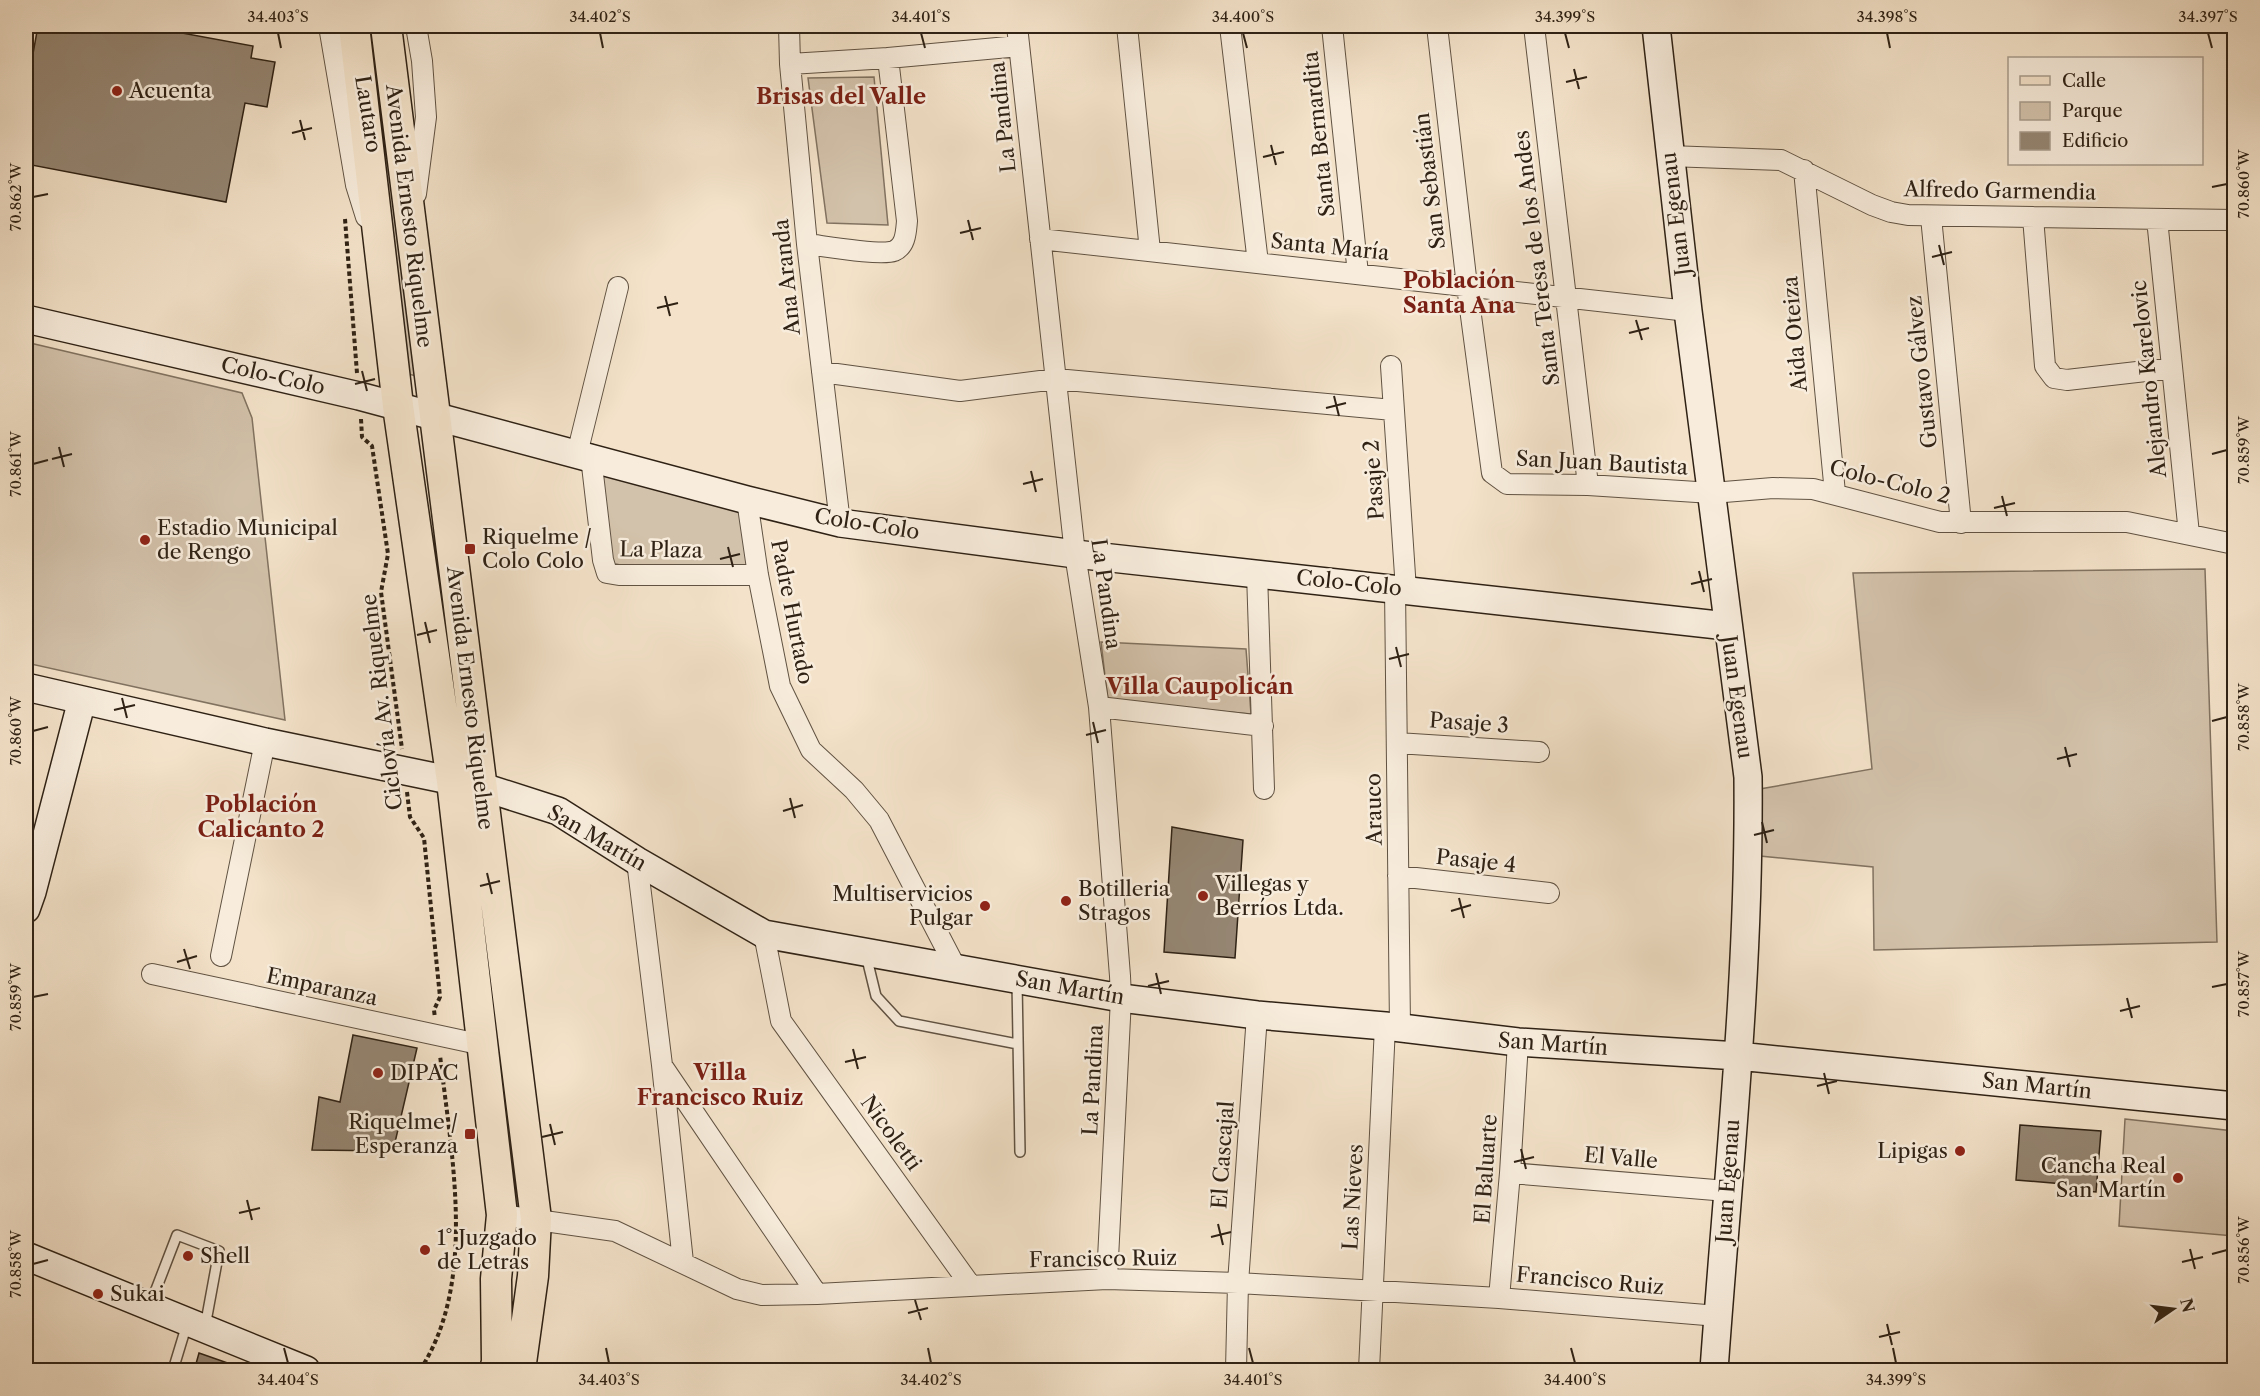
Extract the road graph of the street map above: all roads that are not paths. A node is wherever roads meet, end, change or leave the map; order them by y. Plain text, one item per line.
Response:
1 (329, 26) edge
2 (354, 26) edge
3 (386, 26) edge
4 (416, 26) edge
5 (789, 26) edge
6 (1017, 26) edge
7 (1127, 26) edge
8 (1230, 26) edge
9 (1332, 26) edge
10 (1437, 26) edge
11 (1534, 26) edge
12 (1656, 26) edge
13 (1019, 45) junction
14 (888, 58) junction
15 (790, 64) junction
16 (1669, 156) junction
17 (1804, 170) junction
18 (1930, 217) junction
19 (2033, 217) junction
20 (2157, 219) junction
21 (2235, 220) edge
22 (412, 236) junction
23 (1040, 239) junction
24 (807, 244) junction
25 (1150, 251) junction
26 (1258, 263) junction
27 (1358, 274) junction
28 (385, 278) junction
29 (618, 286) dead end
30 (1467, 286) junction
31 (1566, 297) junction
32 (1688, 311) junction
33 (26, 319) edge
34 (1391, 366) dead end
35 (2172, 368) junction
36 (822, 372) junction
37 (1056, 379) junction
38 (398, 406) junction
39 (1393, 410) junction
40 (434, 415) junction
41 (584, 456) junction
42 (1492, 473) joint
43 (1588, 485) junction
44 (1835, 493) junction
45 (1712, 494) junction
46 (747, 500) junction
47 (840, 523) junction
48 (1961, 523) junction
49 (2189, 534) junction
50 (2235, 544) edge
51 (1076, 554) junction
52 (1257, 573) junction
53 (758, 575) junction
54 (1401, 589) junction
55 (1727, 626) junction
56 (26, 687) edge
57 (82, 700) junction
58 (1099, 707) junction
59 (1263, 726) junction
60 (265, 742) junction
61 (1397, 743) junction
62 (1539, 752) dead end
63 (452, 782) junction
64 (483, 787) junction
65 (1264, 789) dead end
66 (637, 861) junction
67 (1398, 876) junction
68 (1548, 893) dead end
69 (26, 909) edge
70 (764, 934) junction
71 (865, 952) junction
72 (221, 956) dead end
73 (956, 968) junction
74 (152, 974) dead end
75 (1017, 979) junction
76 (1121, 998) junction
77 (1257, 1015) junction
78 (1392, 1027) junction
79 (1518, 1042) junction
80 (1018, 1044) junction
81 (483, 1045) junction
82 (1738, 1056) junction
83 (662, 1065) junction
84 (2235, 1106) edge
85 (1020, 1152) dead end
86 (1510, 1173) junction
87 (1727, 1191) junction
88 (502, 1215) junction
89 (536, 1219) junction
90 (26, 1256) edge
91 (683, 1262) junction
92 (1107, 1279) junction
93 (1238, 1283) junction
94 (971, 1286) junction
95 (1372, 1292) junction
96 (817, 1294) junction
97 (1499, 1298) junction
98 (149, 1307) junction
99 (1718, 1316) junction
100 (196, 1327) junction
101 (501, 1368) edge
102 (173, 1371) edge
103 (306, 1371) edge
104 (1236, 1371) edge
105 (1369, 1371) edge
106 (1714, 1371) edge

1 - 28 street, Lautaro
2 - 28 main road, Avenida Ernesto Riquelme
3 - 22 main road, Avenida Ernesto Riquelme
4 - 22 street
5 - 15 street, Ana Aranda
6 - 13 street, La Pandina
7 - 25 street
8 - 26 street
9 - 27 street, Santa Bernardita
10 - 30 street, San Sebastián
11 - 31 street, Santa Teresa de los Andes
12 - 16 main road, Juan Egenau
13 - 14 street
13 - 23 street, La Pandina
14 - 15 street
14 - 24 street
15 - 24 street, Ana Aranda
16 - 17 street, Alfredo Garmendia
16 - 32 main road, Juan Egenau
17 - 18 street, Alfredo Garmendia
17 - 44 street, Aida Oteiza
18 - 19 street, Alfredo Garmendia
18 - 48 street, Gustavo Gálvez
19 - 20 street, Alfredo Garmendia
19 - 35 street
20 - 21 street, Alfredo Garmendia
20 - 35 street, Alejandro Karelovic
22 - 40 main road, Avenida Ernesto Riquelme
23 - 25 street, Santa María
23 - 37 street, La Pandina
24 - 36 street, Ana Aranda
25 - 26 street, Santa María
26 - 27 street, Santa María
27 - 30 street, Santa María
28 - 38 main road, Avenida Ernesto Riquelme
29 - 41 street, La Plaza
30 - 31 street, Santa María
30 - 42 street, San Sebastián
31 - 32 street, Santa María
31 - 43 street, Santa Teresa de los Andes
32 - 45 main road, Juan Egenau
33 - 38 main road, Colo-Colo
34 - 39 street, Pasaje 2
35 - 49 street, Alejandro Karelovic
36 - 37 street
36 - 47 street, Ana Aranda
37 - 39 street
37 - 51 street, La Pandina
38 - 40 main road, Colo-Colo
38 - 63 main road, Avenida Ernesto Riquelme
39 - 54 street, Pasaje 2
40 - 41 main road, Colo-Colo
40 - 64 main road, Avenida Ernesto Riquelme
41 - 46 main road, Colo-Colo
41 - 53 street, La Plaza
42 - 43 street, San Juan Bautista
43 - 45 street, San Juan Bautista
44 - 45 street, Colo-Colo 2
44 - 48 street, Colo-Colo 2
45 - 55 main road, Juan Egenau
46 - 47 main road, Colo-Colo
46 - 53 street, Padre Hurtado
47 - 51 main road, Colo-Colo
48 - 49 street, Colo-Colo 2
49 - 50 street, Colo-Colo 2
51 - 52 main road, Colo-Colo
51 - 58 street, La Pandina
52 - 54 main road, Colo-Colo
52 - 59 street
53 - 73 street, Padre Hurtado
54 - 55 main road, Colo-Colo
54 - 61 street, Arauco
55 - 82 main road, Juan Egenau
56 - 57 main road, San Martín
57 - 60 main road, San Martín
57 - 69 main road
58 - 59 street
58 - 76 street, La Pandina
59 - 65 street
60 - 63 main road, San Martín
60 - 72 street
61 - 62 street, Pasaje 3
61 - 67 street, Arauco
63 - 64 main road, San Martín
63 - 81 main road, Avenida Ernesto Riquelme
64 - 66 main road, San Martín
64 - 89 main road, Avenida Ernesto Riquelme
66 - 70 main road, San Martín
66 - 83 street
67 - 68 street, Pasaje 4
67 - 78 street, Arauco
70 - 71 main road, San Martín
70 - 94 street, Nicoletti
71 - 73 main road, San Martín
71 - 80 lane
73 - 75 main road, San Martín
74 - 81 street, Emparanza
75 - 76 main road, San Martín
75 - 80 lane
76 - 77 main road, San Martín
76 - 92 street, La Pandina
77 - 78 main road, San Martín
77 - 93 street, El Cascajal
78 - 79 main road, San Martín
78 - 95 street, Las Nieves
79 - 82 main road, San Martín
79 - 86 street, El Baluarte
80 - 85 lane
81 - 88 main road, Avenida Ernesto Riquelme
82 - 84 main road, San Martín
82 - 87 main road, Juan Egenau
83 - 91 street
83 - 96 street
86 - 87 street, El Valle
86 - 97 street, El Baluarte
87 - 99 main road, Juan Egenau
88 - 89 street, Francisco Ruiz
88 - 101 main road, Avenida Ernesto Riquelme
89 - 91 street, Francisco Ruiz
89 - 101 main road, Avenida Ernesto Riquelme
90 - 98 main road
91 - 96 street, Francisco Ruiz
92 - 93 street, Francisco Ruiz
92 - 94 street, Francisco Ruiz
93 - 95 street, Francisco Ruiz
93 - 104 street, El Cascajal
94 - 96 street, Francisco Ruiz
95 - 97 street, Francisco Ruiz
95 - 105 street, Las Nieves
97 - 99 street, Francisco Ruiz
98 - 100 main road
98 - 100 lane
99 - 106 main road, Juan Egenau
100 - 102 lane
100 - 103 main road

